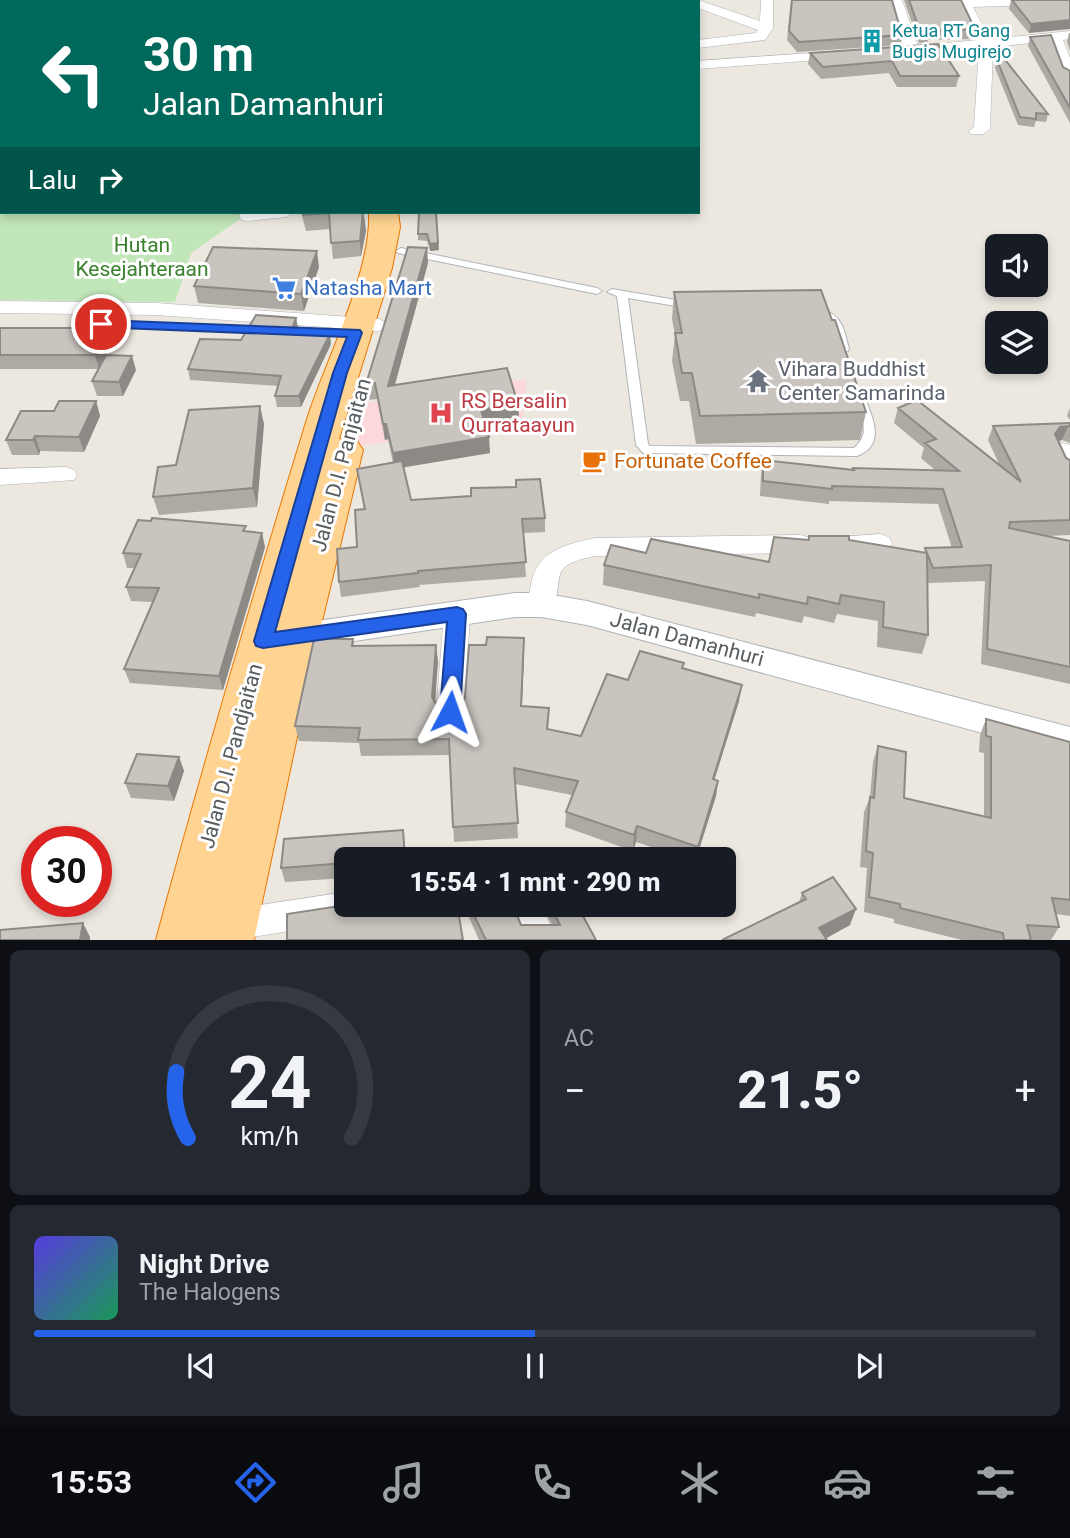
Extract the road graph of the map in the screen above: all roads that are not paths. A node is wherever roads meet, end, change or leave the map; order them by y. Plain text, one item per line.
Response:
1 (767, 0) edge
2 (896, 0) edge
3 (1070, 0) edge
4 (968, 2) edge
5 (700, 5) edge
6 (763, 32) junction
7 (1070, 35) edge
8 (1055, 37) junction
9 (700, 44) edge
10 (986, 45) junction
11 (851, 54) edge
12 (782, 59) junction
13 (700, 65) edge
14 (1070, 76) edge
15 (977, 131) dead end
16 (267, 214) edge
17 (384, 214) edge
18 (409, 214) edge
19 (248, 216) dead end
20 (401, 251) junction
21 (597, 291) dead end
22 (0, 307) edge
23 (704, 307) edge
24 (797, 310) edge
25 (0, 323) edge
26 (367, 329) junction
27 (847, 358) edge
28 (855, 385) edge
29 (65, 475) dead end
30 (0, 477) edge
31 (880, 543) edge
32 (541, 605) junction
33 (457, 614) junction
34 (280, 639) junction
35 (450, 712) edge
36 (1070, 742) edge
37 (334, 910) edge
38 (530, 917) edge
39 (213, 935) edge
40 (541, 940) edge

1 - 6 street
2 - 10 street
3 - 4 street
4 - 10 street
5 - 6 street
6 - 9 street
6 - 12 street
7 - 8 street
8 - 10 street
8 - 14 street
10 - 15 street
11 - 12 street
12 - 13 street
16 - 19 street
17 - 26 highway, Jalan D.I. Pandjaitan
18 - 20 highway
20 - 21 lane
20 - 26 highway
22 - 26 street
23 - 28 lane
24 - 27 lane
25 - 26 street
26 - 34 highway, Jalan D.I. Pandjaitan
29 - 30 street
31 - 32 street
32 - 33 street, Jalan Damanhuri
32 - 36 street, Jalan Damanhuri
33 - 34 street, Jalan Damanhuri
33 - 35 street
34 - 39 highway, Jalan D.I. Pandjaitan
37 - 39 street
38 - 40 street

